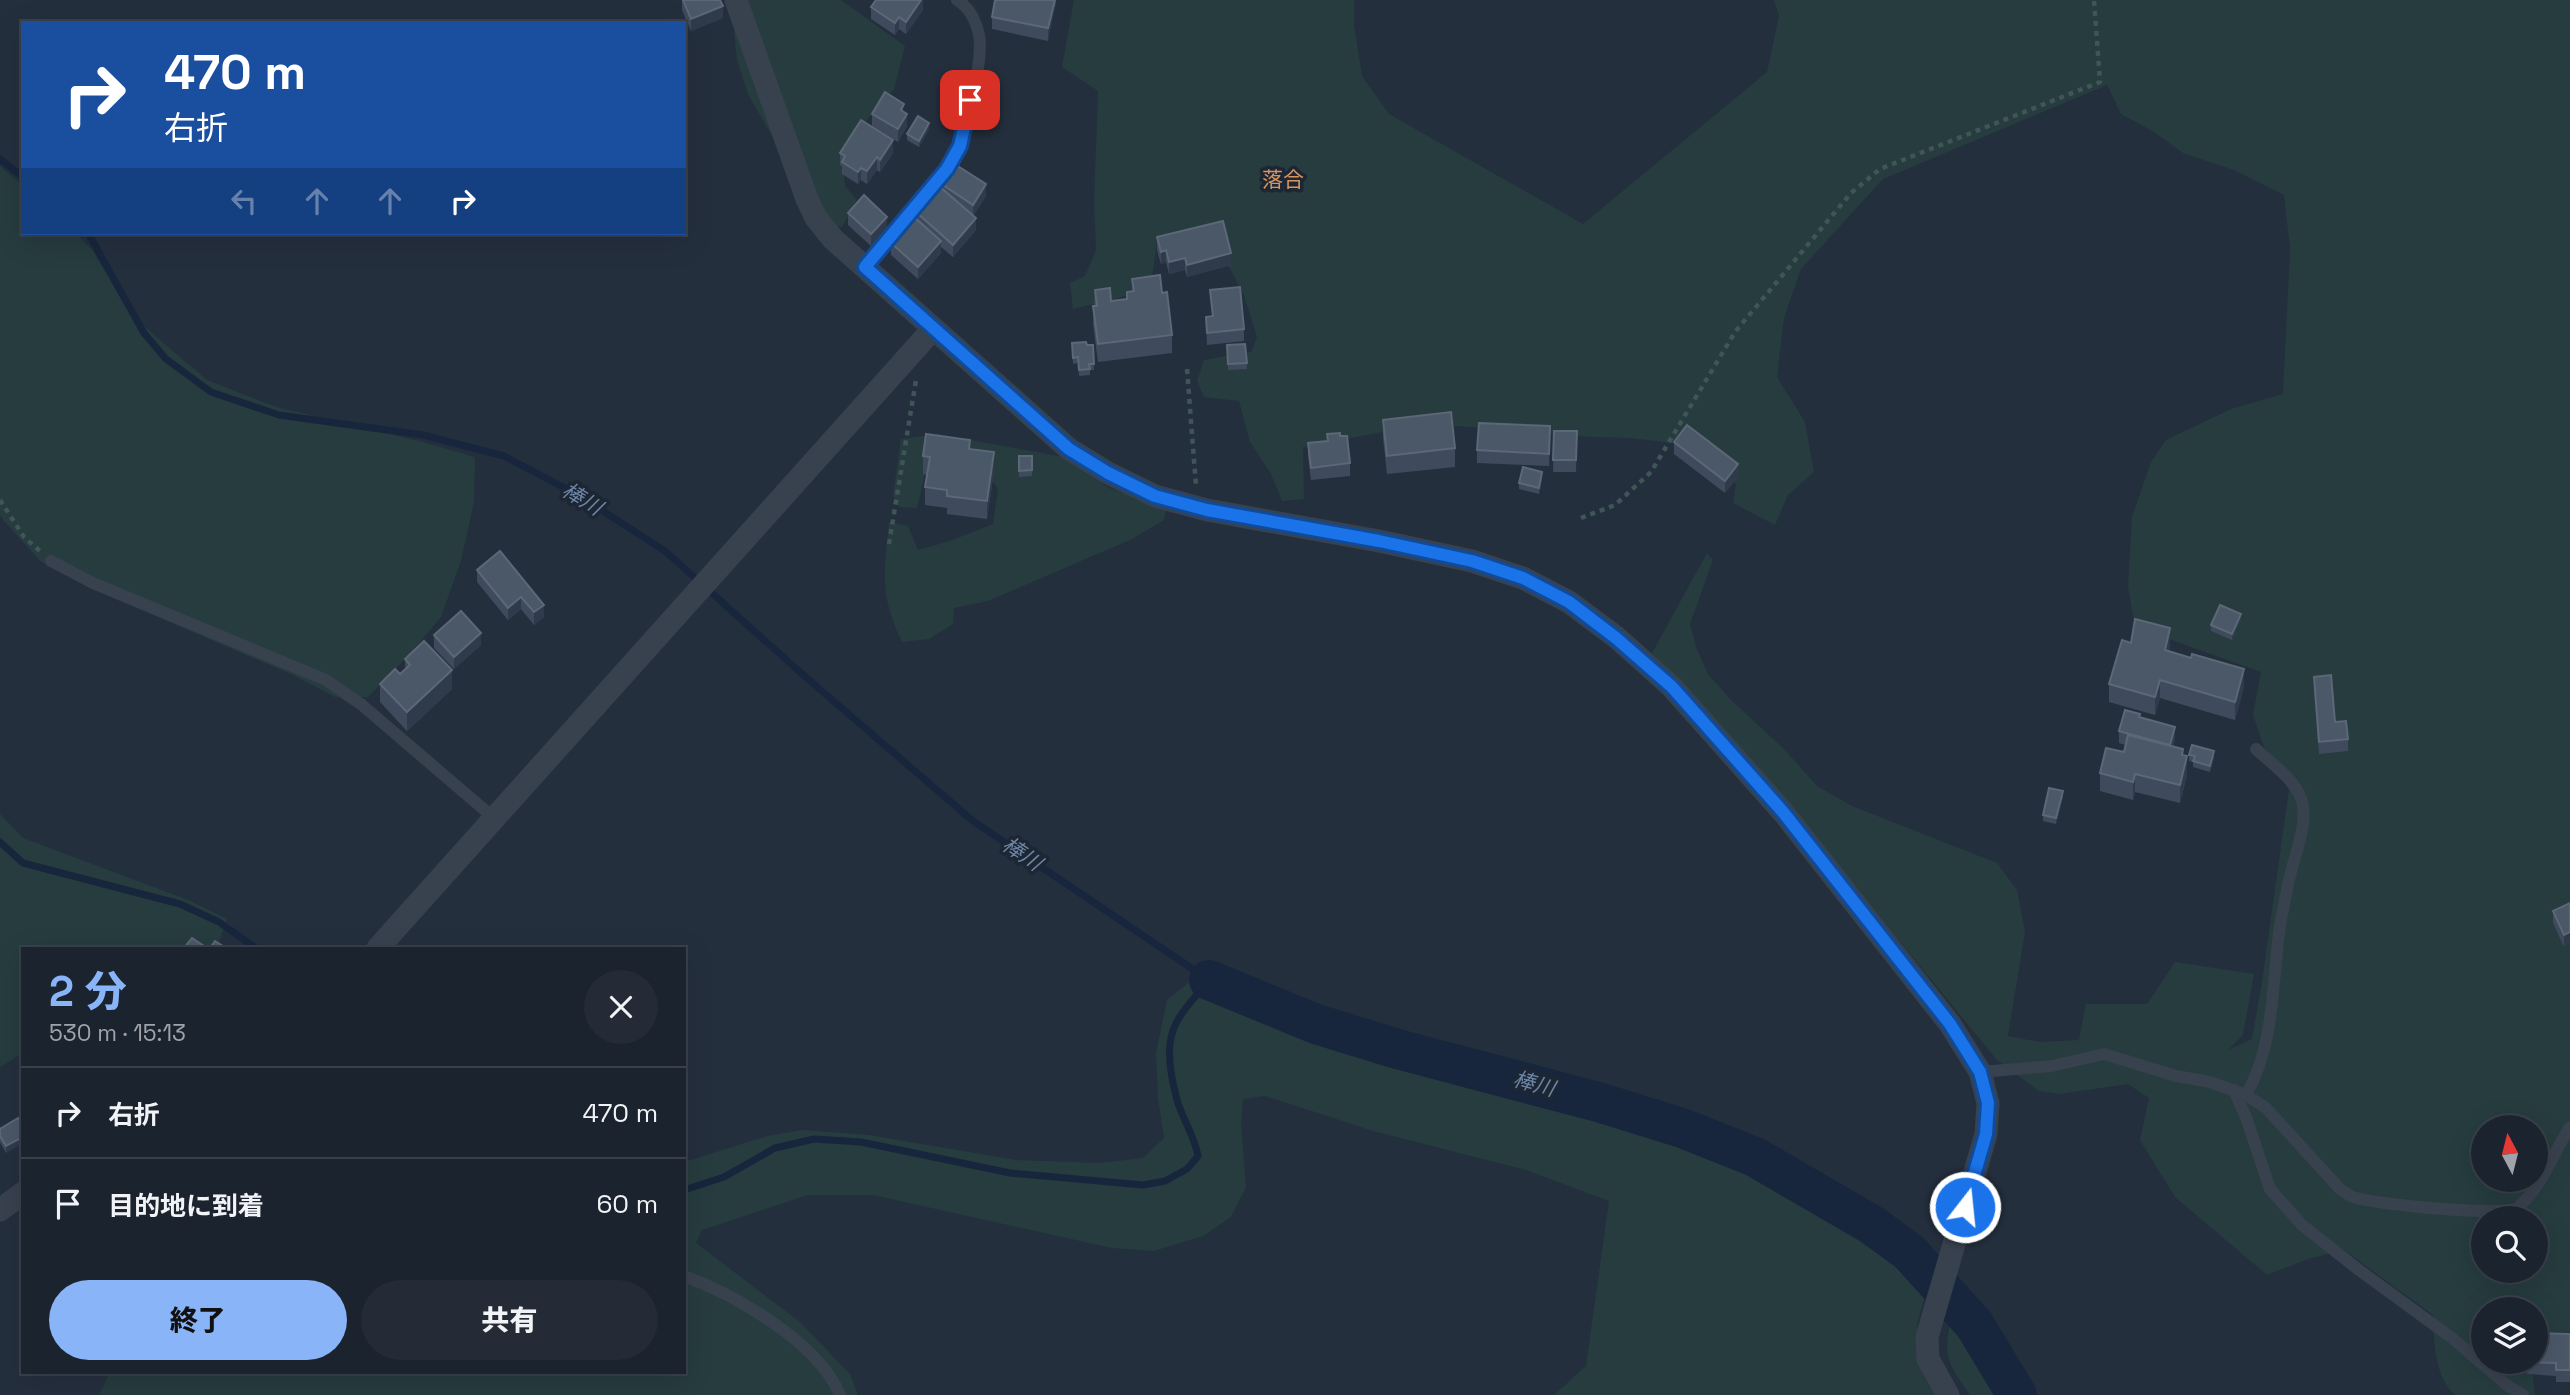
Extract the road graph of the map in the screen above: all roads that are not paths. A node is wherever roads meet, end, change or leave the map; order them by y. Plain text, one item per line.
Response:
1 (736, 0) edge
2 (957, 0) edge
3 (865, 267) junction
4 (926, 337) junction
5 (51, 561) road end
6 (2256, 749) dead end
7 (494, 818) junction
8 (379, 947) edge
9 (1980, 1072) junction
10 (2234, 1090) junction
11 (2246, 1095) junction
12 (2570, 1127) edge
13 (21, 1194) edge
14 (0, 1210) edge
15 (686, 1277) edge
16 (840, 1395) edge
17 (1948, 1395) edge
18 (2522, 1395) edge

1 - 3 street
2 - 3 lane
3 - 4 street
4 - 7 street
4 - 9 street
5 - 7 lane
6 - 11 lane
7 - 8 street
9 - 10 lane
9 - 17 street
10 - 11 lane
10 - 18 lane
11 - 12 lane
13 - 14 street
15 - 16 lane

